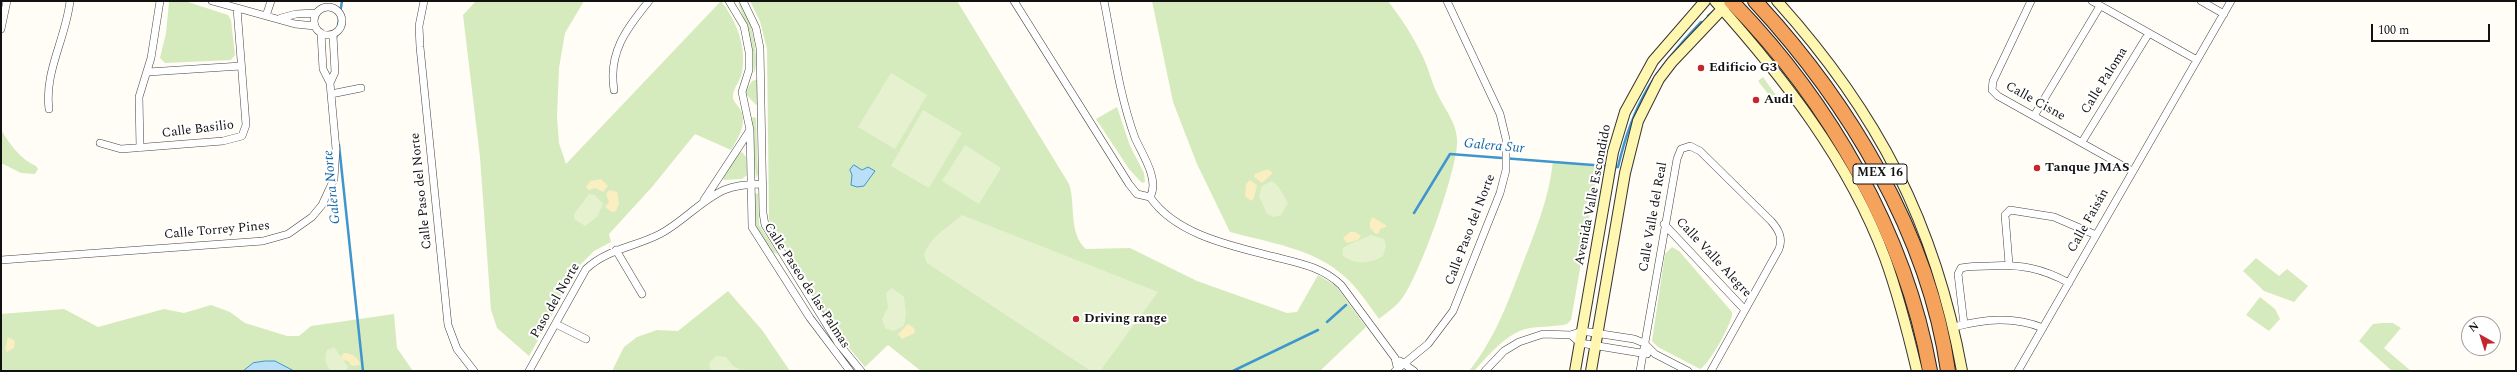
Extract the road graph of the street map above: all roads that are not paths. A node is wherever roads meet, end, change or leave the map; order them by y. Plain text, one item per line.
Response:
1 (7, 1) edge
2 (70, 1) edge
3 (160, 1) edge
4 (212, 1) edge
5 (271, 1) edge
6 (424, 1) edge
7 (649, 1) edge
8 (729, 1) edge
9 (743, 1) edge
10 (1014, 1) edge
11 (1104, 1) edge
12 (1448, 1) edge
13 (1705, 1) edge
14 (1715, 1) edge
15 (2031, 1) edge
16 (2092, 1) edge
17 (2201, 1) edge
18 (2231, 1) edge
19 (1779, 2) edge
20 (1757, 3) edge
21 (331, 4) edge
22 (1728, 4) edge
23 (2100, 6) junction
24 (238, 8) junction
25 (316, 13) junction
26 (2224, 14) junction
27 (266, 16) junction
28 (281, 18) junction
29 (315, 26) junction
30 (1, 29) edge
31 (320, 33) junction
32 (2149, 33) junction
33 (333, 34) junction
34 (2197, 60) junction
35 (241, 66) junction
36 (148, 72) junction
37 (330, 83) junction
38 (360, 88) dead end
39 (614, 90) dead end
40 (331, 94) junction
41 (49, 109) dead end
42 (2034, 116) junction
43 (750, 130) junction
44 (2082, 142) junction
45 (100, 143) dead end
46 (140, 148) junction
47 (2132, 171) junction
48 (750, 184) junction
49 (763, 184) junction
50 (1150, 197) junction
51 (702, 204) junction
52 (1920, 222) junction
53 (1664, 224) junction
54 (1906, 228) junction
55 (2096, 235) junction
56 (616, 250) junction
57 (1, 260) edge
58 (2009, 264) junction
59 (2069, 283) junction
60 (642, 294) dead end
61 (1744, 309) junction
62 (556, 324) junction
63 (1959, 325) junction
64 (2042, 328) junction
65 (1582, 330) junction
66 (1597, 333) junction
67 (1571, 335) junction
68 (586, 339) dead end
69 (1580, 343) junction
70 (1644, 343) junction
71 (1595, 345) junction
72 (1642, 354) junction
73 (1655, 354) junction
74 (1395, 358) junction
75 (1404, 363) junction
76 (1397, 370) edge
77 (474, 371) edge
78 (529, 371) edge
79 (850, 371) edge
80 (861, 371) edge
81 (1414, 371) edge
82 (1485, 371) edge
83 (1575, 371) edge
84 (1590, 371) edge
85 (1640, 371) edge
86 (1688, 371) edge
87 (1711, 371) edge
88 (1917, 371) edge
89 (1930, 371) edge
90 (1948, 371) edge
91 (1962, 371) edge
92 (2018, 371) edge

1 - 30 street
2 - 41 street
3 - 36 street
4 - 24 street
5 - 27 street
6 - 77 street, Calle Paso del Norte
7 - 39 street
8 - 43 street, Calle Paseo de las Palmas
9 - 49 street, Calle Paseo de las Palmas
10 - 50 street
11 - 50 street
12 - 75 street, Calle Paso del Norte
13 - 65 main road, Avenida Valle Escondido
14 - 22 main road
15 - 42 street, Calle Cisne
16 - 23 street
17 - 26 street
18 - 26 street, Calle Faisán
19 - 52 main road
20 - 54 highway, MEX 16
21 - 25 street
21 - 33 street
22 - 66 main road, Avenida Valle Escondido
22 - 88 main road
22 - 89 highway, MEX 16
23 - 32 street
23 - 42 street
24 - 27 street
24 - 35 street, Calle Basilio
25 - 28 street
25 - 29 street
26 - 34 street, Calle Faisán
27 - 28 street
28 - 29 street
29 - 31 street
31 - 33 street
31 - 37 street, Calle Torrey Pines
32 - 34 street
32 - 44 street, Calle Paloma
33 - 37 street, Calle Torrey Pines
34 - 47 street, Calle Faisán
35 - 36 street
35 - 46 street, Calle Basilio
36 - 46 street
37 - 40 street, Calle Torrey Pines
38 - 40 street
40 - 57 street, Calle Torrey Pines
42 - 44 street, Calle Cisne
43 - 48 street, Calle Paseo de las Palmas
43 - 51 street
44 - 47 street, Calle Cisne
45 - 46 street, Calle Basilio
47 - 55 street, Calle Faisán
48 - 49 street, Paso del Norte
48 - 51 street, Paso del Norte
48 - 79 street, Calle Paseo de las Palmas
49 - 80 street, Calle Paseo de las Palmas
50 - 74 street
51 - 56 street, Paso del Norte
52 - 54 main road
52 - 63 main road
53 - 61 street, Calle Valle Alegre
53 - 61 street, Calle Valle del Real
53 - 70 street, Calle Valle del Real
54 - 90 highway, MEX 16
55 - 58 street
55 - 59 street, Calle Faisán
56 - 60 street
56 - 62 street, Paso del Norte
58 - 59 street
58 - 63 street
59 - 64 street, Calle Faisán
61 - 87 street, Calle Valle del Real
62 - 68 street
62 - 78 street, Paso del Norte
63 - 64 street
63 - 91 main road
64 - 92 street, Calle Faisán
65 - 66 street
65 - 67 street
65 - 69 main road, Avenida Valle Escondido
66 - 70 street
66 - 71 main road, Avenida Valle Escondido
67 - 69 street
67 - 82 street
69 - 71 street
69 - 83 main road, Avenida Valle Escondido
70 - 72 street, Calle Valle del Real
70 - 73 street
71 - 72 street
71 - 84 main road, Avenida Valle Escondido
72 - 73 street
72 - 85 street, Calle Valle del Real
73 - 86 street
74 - 75 street
74 - 76 street
75 - 76 street, Calle Paso del Norte
75 - 81 street

